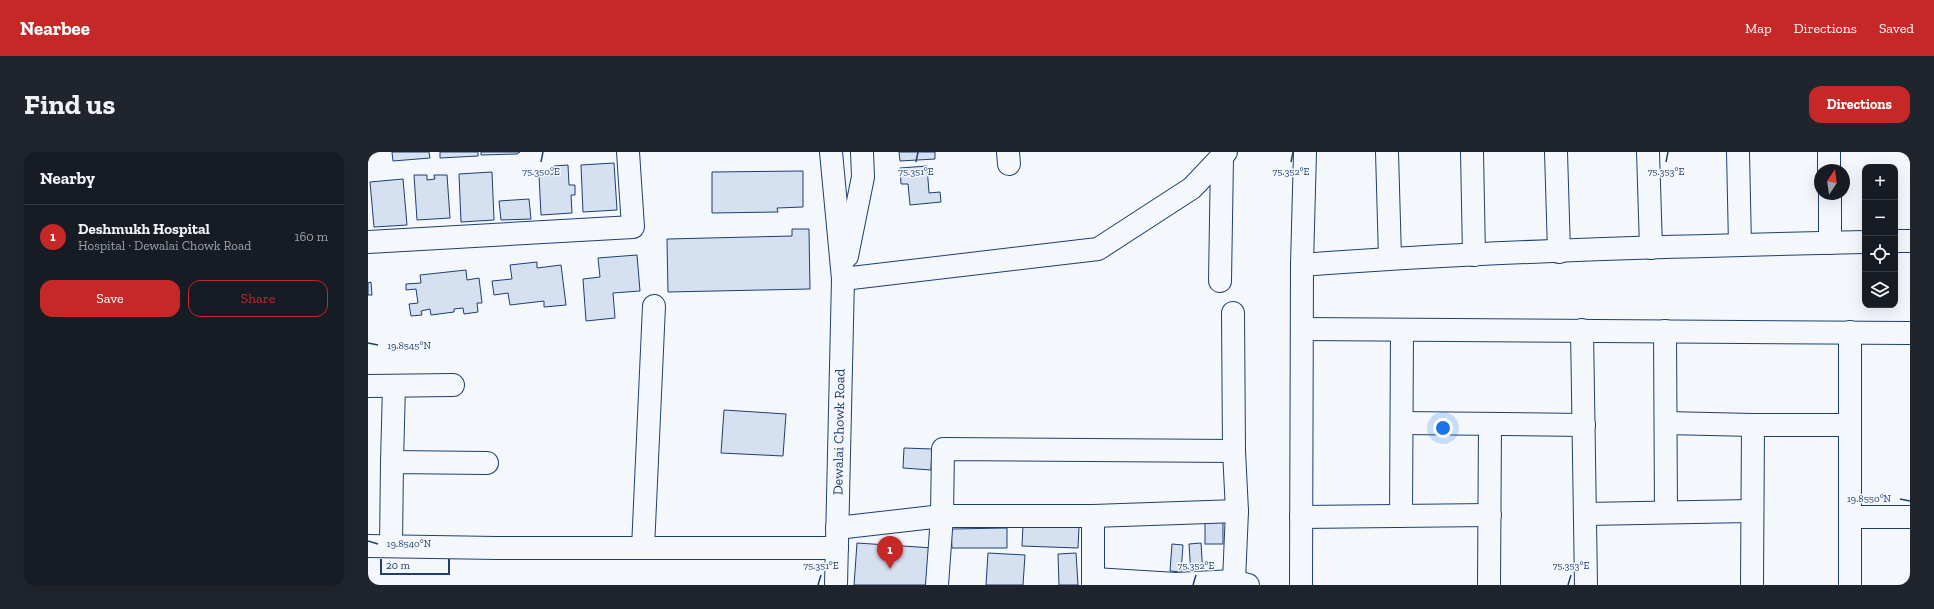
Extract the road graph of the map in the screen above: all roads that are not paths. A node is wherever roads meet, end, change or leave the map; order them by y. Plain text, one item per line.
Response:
1 (628, 152) edge
2 (831, 152) edge
3 (862, 152) edge
4 (1305, 152) edge
5 (1387, 152) edge
6 (1472, 152) edge
7 (1556, 152) edge
8 (1648, 152) edge
9 (1738, 152) edge
10 (1829, 152) edge
11 (1224, 154) edge
12 (1830, 164) edge
13 (1830, 200) edge
14 (1898, 241) edge
15 (1910, 241) edge
16 (368, 242) edge
17 (1862, 242) edge
18 (1830, 243) junction
19 (1740, 245) junction
20 (1651, 248) junction
21 (1559, 252) junction
22 (1474, 255) junction
23 (1390, 258) junction
24 (1302, 265) junction
25 (843, 279) junction
26 (1220, 280) dead end
27 (654, 306) dead end
28 (1233, 313) dead end
29 (1302, 329) junction
30 (1402, 330) junction
31 (1582, 330) junction
32 (1665, 331) junction
33 (1850, 332) junction
34 (1910, 333) edge
35 (453, 385) dead end
36 (368, 386) edge
37 (394, 386) junction
38 (1402, 423) junction
39 (1666, 423) junction
40 (1490, 424) junction
41 (1850, 424) junction
42 (1584, 425) junction
43 (1753, 425) junction
44 (1234, 451) junction
45 (392, 462) junction
46 (487, 463) dead end
47 (1237, 511) junction
48 (1751, 511) junction
49 (1666, 512) junction
50 (1585, 514) junction
51 (1490, 515) junction
52 (942, 516) junction
53 (1093, 516) junction
54 (1401, 516) junction
55 (1301, 517) junction
56 (1850, 517) junction
57 (1910, 517) edge
58 (837, 538) junction
59 (368, 546) edge
60 (391, 546) junction
61 (643, 548) junction
62 (1094, 582) edge
63 (1241, 583) edge
64 (1176, 584) edge
65 (836, 585) edge
66 (938, 585) edge
67 (1301, 585) edge
68 (1489, 585) edge
69 (1586, 585) edge
70 (1752, 585) edge
71 (1850, 585) edge

1 - 16 street
2 - 25 street, Dewalai Chowk Road
3 - 25 street, Dewalai Chowk Road
4 - 24 street
5 - 23 street
6 - 22 street
7 - 21 street
8 - 20 street
9 - 19 street
10 - 12 street
11 - 25 street
11 - 26 street
13 - 18 street
14 - 15 street
17 - 18 street
18 - 19 street
19 - 20 street
20 - 21 street
21 - 22 street
22 - 23 street
23 - 24 street
24 - 29 street
25 - 58 street, Dewalai Chowk Road
27 - 61 street
28 - 44 street
29 - 30 street
29 - 55 street
30 - 31 street
30 - 38 street
31 - 32 street
31 - 42 street
32 - 33 street
32 - 39 street
33 - 34 street
33 - 41 street
35 - 37 street
36 - 37 street
37 - 45 street
38 - 40 street
38 - 54 street
39 - 43 street
39 - 49 street
40 - 42 street
40 - 51 street
41 - 43 street
41 - 56 street
42 - 50 street
43 - 48 street
44 - 47 street
44 - 52 street
45 - 46 street
45 - 60 street
47 - 53 street
47 - 63 street
48 - 49 street
48 - 70 street
49 - 50 street
50 - 69 street
51 - 54 street
51 - 68 street
52 - 53 street
52 - 58 street
52 - 66 street
53 - 62 street
54 - 55 street
55 - 67 street
56 - 57 street
56 - 71 street
58 - 61 street
58 - 65 street, Dewalai Chowk Road
59 - 60 street
60 - 61 street
62 - 64 street
63 - 64 street

